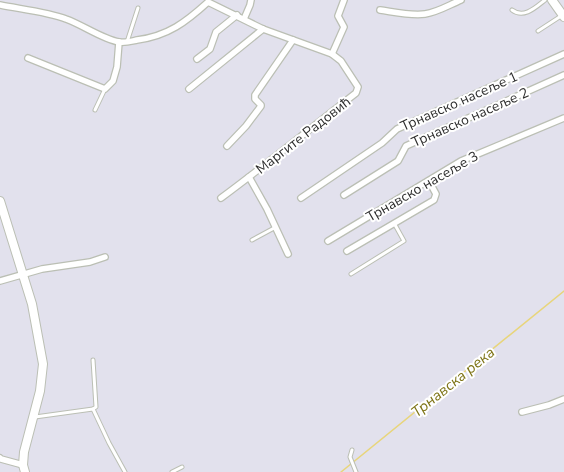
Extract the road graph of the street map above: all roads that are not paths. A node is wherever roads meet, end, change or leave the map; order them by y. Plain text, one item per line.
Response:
1 (202, 0) edge
2 (251, 0) edge
3 (344, 0) edge
4 (461, 0) edge
5 (545, 0) edge
6 (552, 0) edge
7 (208, 2) junction
8 (0, 6) edge
9 (138, 8) dead end
10 (380, 10) dead end
11 (512, 10) dead end
12 (237, 15) junction
13 (563, 16) edge
14 (244, 19) junction
15 (263, 29) junction
16 (538, 31) dead end
17 (293, 40) junction
18 (119, 42) junction
19 (127, 42) junction
20 (332, 54) junction
21 (564, 54) edge
22 (28, 58) dead end
23 (197, 59) dead end
24 (564, 75) edge
25 (105, 89) junction
26 (189, 89) dead end
27 (95, 110) dead end
28 (564, 118) edge
29 (227, 146) dead end
30 (249, 178) junction
31 (428, 181) junction
32 (344, 195) dead end
33 (221, 198) dead end
34 (301, 198) dead end
35 (0, 201) edge
36 (394, 222) junction
37 (276, 226) junction
38 (252, 240) dead end
39 (328, 241) dead end
40 (347, 250) dead end
41 (288, 254) dead end
42 (105, 257) dead end
43 (24, 274) junction
44 (351, 274) dead end
45 (0, 281) edge
46 (92, 360) dead end
47 (564, 399) edge
48 (93, 409) junction
49 (522, 412) dead end
50 (33, 417) junction
51 (352, 450) dead end
52 (0, 458) edge
53 (24, 468) edge
54 (182, 468) dead end
55 (125, 472) edge
56 (172, 472) edge
57 (356, 472) edge

1 - 7 street, Маргите Радовић
2 - 14 street
3 - 20 street
4 - 10 street
5 - 11 lane
6 - 13 street
7 - 12 street, Маргите Радовић
7 - 19 street
8 - 18 street
9 - 19 lane
12 - 14 street, Маргите Радовић
12 - 23 street
13 - 16 lane
14 - 15 street, Маргите Радовић
15 - 17 street, Маргите Радовић
15 - 26 street
17 - 20 street, Маргите Радовић
17 - 29 street
18 - 19 street
18 - 25 street
20 - 30 street, Маргите Радовић
21 - 34 street, Трнавско насеље 1
22 - 25 street
24 - 32 street, Трнавско насеље 2
25 - 27 lane
28 - 31 street, Трнавско насеље 3
30 - 33 street, Маргите Радовић
30 - 37 street, Маргите Радовић
31 - 36 street
31 - 39 street, Трнавско насеље 3
35 - 43 street
36 - 40 street
36 - 44 lane
37 - 38 lane
37 - 41 street, Маргите Радовић
42 - 43 street
43 - 45 street
43 - 50 street
46 - 48 lane
47 - 49 street
48 - 50 lane
48 - 55 lane
50 - 53 street
51 - 57 lane
52 - 53 street
54 - 56 lane

